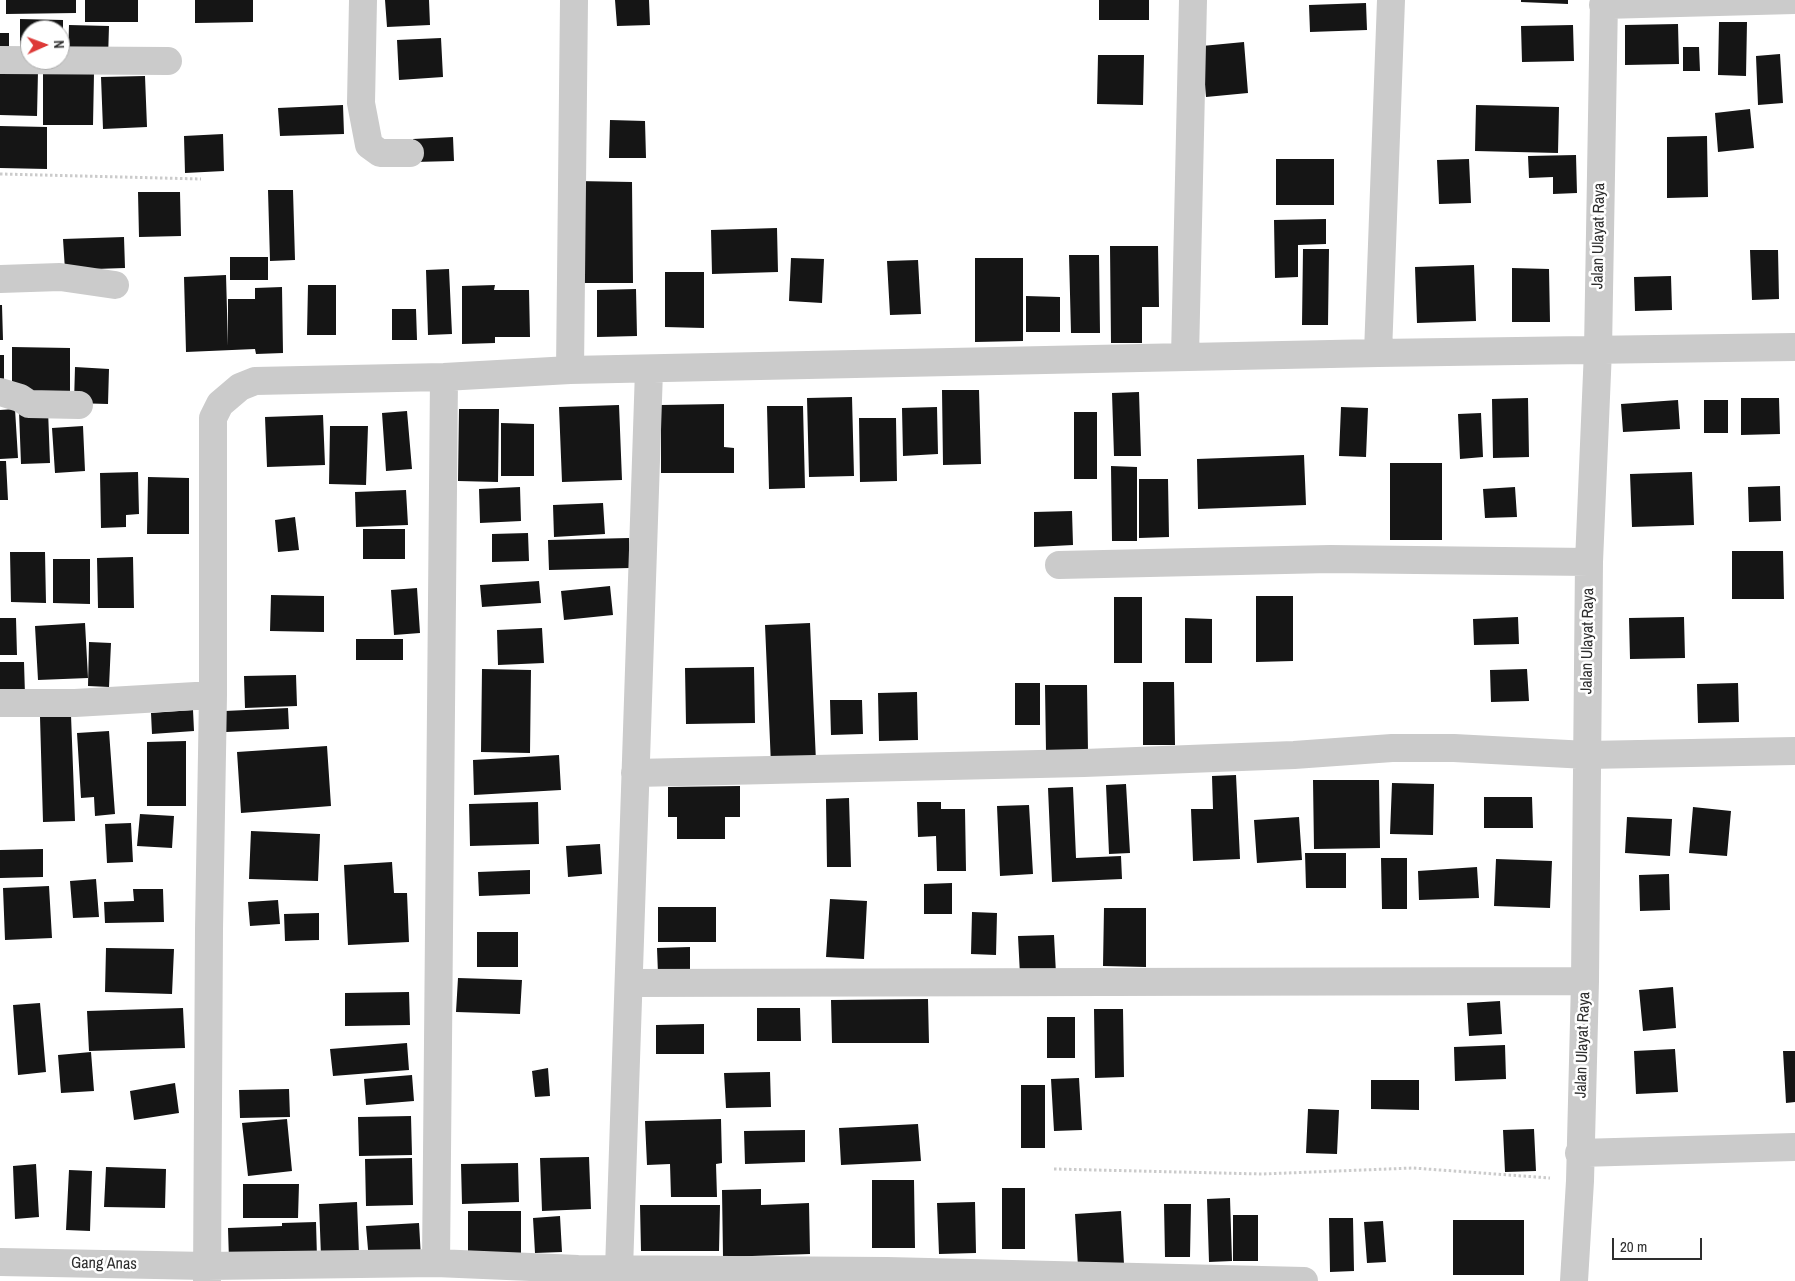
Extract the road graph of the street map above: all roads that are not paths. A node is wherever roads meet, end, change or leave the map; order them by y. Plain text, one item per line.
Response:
1 (363, 0) edge
2 (574, 0) edge
3 (1193, 0) edge
4 (1391, 0) edge
5 (1795, 0) edge
6 (1603, 2) edge
7 (0, 60) edge
8 (168, 61) dead end
9 (410, 153) dead end
10 (0, 278) edge
11 (115, 285) dead end
12 (1795, 346) edge
13 (1598, 350) junction
14 (1378, 353) junction
15 (1186, 357) junction
16 (570, 370) junction
17 (649, 370) junction
18 (444, 377) junction
19 (0, 392) edge
20 (79, 406) dead end
21 (1590, 562) junction
22 (1059, 565) dead end
23 (213, 695) junction
24 (0, 704) edge
25 (1795, 751) edge
26 (1587, 754) junction
27 (635, 773) junction
28 (1585, 981) junction
29 (629, 983) junction
30 (1795, 1147) edge
31 (1579, 1153) junction
32 (0, 1262) edge
33 (436, 1264) junction
34 (619, 1269) junction
35 (207, 1274) edge
36 (578, 1275) edge
37 (887, 1276) edge
38 (1304, 1281) edge
39 (1574, 1281) edge

1 - 9 street
2 - 16 street
3 - 15 street
4 - 14 street
5 - 6 street
6 - 13 street, Jalan Ulayat Raya
7 - 8 street
10 - 11 street
12 - 13 street
13 - 14 street
13 - 21 street, Jalan Ulayat Raya
14 - 15 street
15 - 17 street
16 - 17 street
16 - 18 street
17 - 27 street
18 - 23 street
18 - 33 street
19 - 20 street
21 - 22 street
21 - 26 street, Jalan Ulayat Raya
23 - 24 street
23 - 35 street
25 - 26 street
26 - 27 street
26 - 28 street, Jalan Ulayat Raya
27 - 29 street
28 - 29 street
28 - 31 street, Jalan Ulayat Raya
29 - 34 street
30 - 31 street
31 - 39 street, Jalan Ulayat Raya
32 - 35 street, Gang Anas
33 - 35 street, Gang Anas
33 - 36 street, Gang Anas
34 - 36 street, Gang Anas
34 - 37 street, Gang Anas
37 - 38 street, Gang Anas

